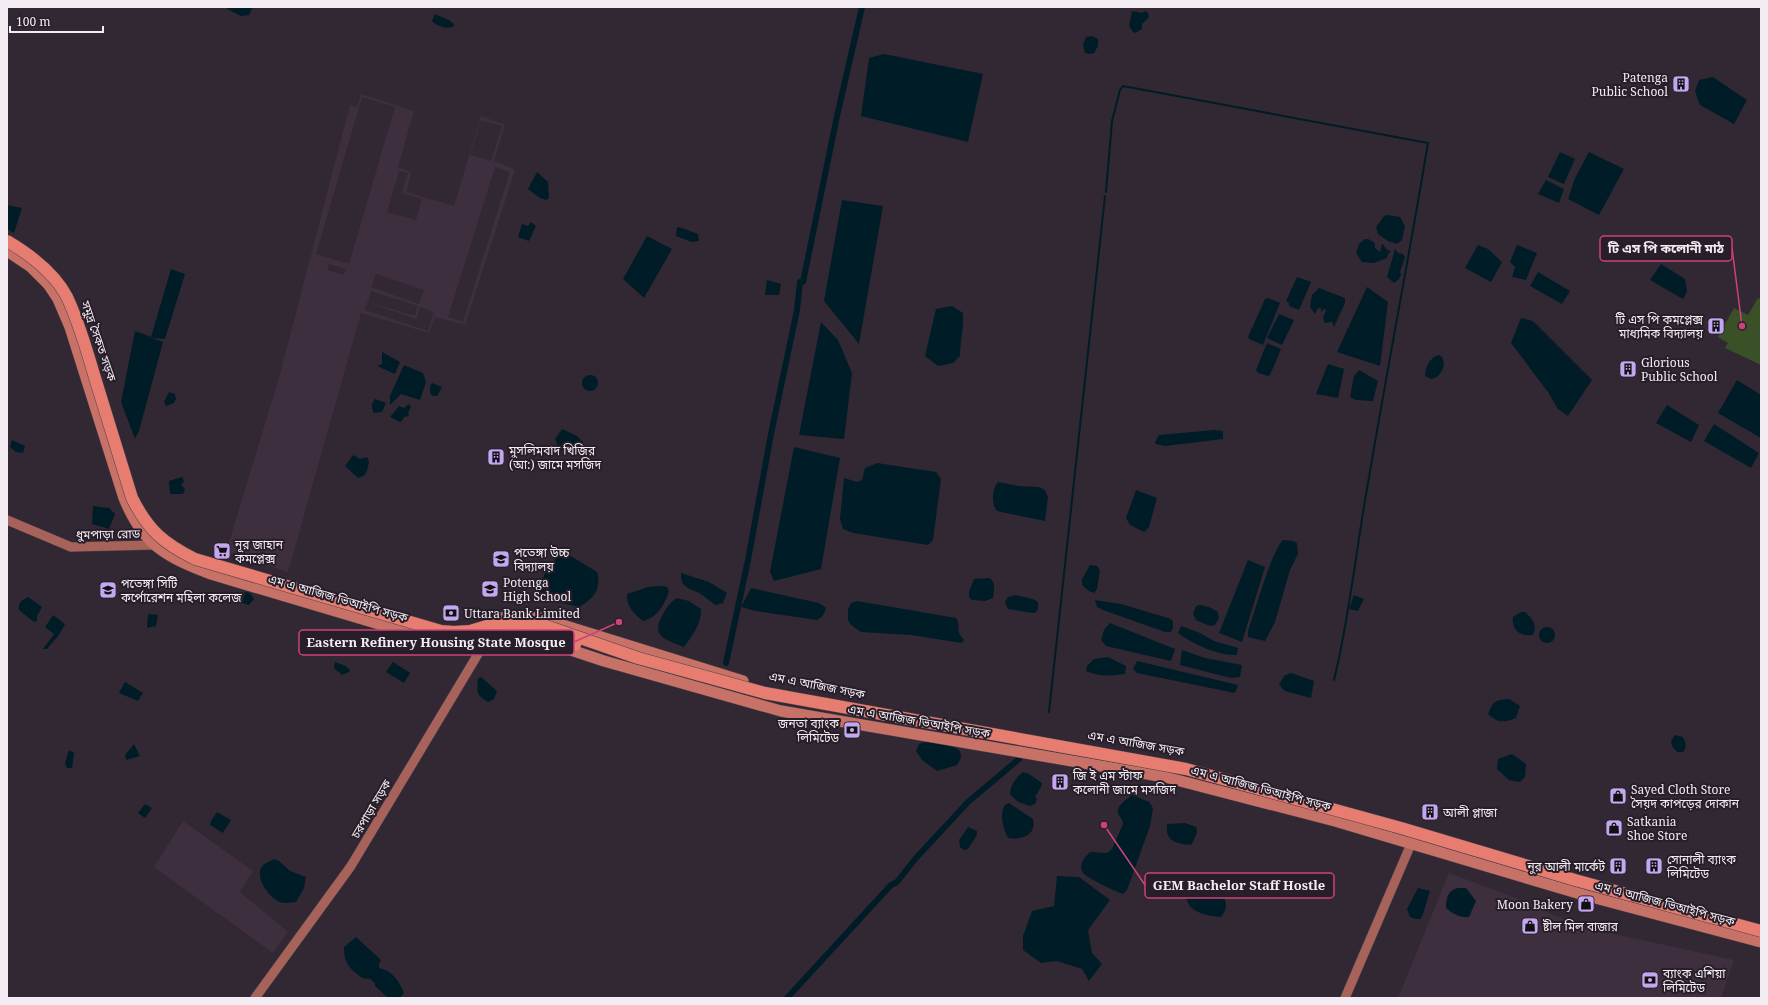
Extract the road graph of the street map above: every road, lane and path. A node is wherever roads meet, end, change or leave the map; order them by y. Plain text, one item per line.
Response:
1 (7, 238) edge
2 (7, 241) edge
3 (7, 247) edge
4 (7, 251) edge
5 (129, 477) joint
6 (117, 478) joint
7 (7, 520) edge
8 (159, 540) junction
9 (500, 618) joint
10 (490, 622) junction
11 (487, 639) junction
12 (1417, 828) junction
13 (1412, 842) junction
14 (1761, 927) edge
15 (1761, 930) edge
16 (1761, 938) edge
17 (1761, 942) edge
18 (255, 998) edge
19 (1345, 998) edge

1 - 5 main road, সমুদ্র সৈকত সড়ক
2 - 8 highway, bridge
3 - 16 highway, bridge
4 - 6 main road, সমুদ্র সৈকত সড়ক
5 - 8 main road, এম এ আজিজ ভিআইপি সড়ক
6 - 8 main road, এম এ আজিজ ভিআইপি সড়ক
7 - 8 street, ধুমপাড়া রোড
8 - 10 main road, এম এ আজিজ ভিআইপি সড়ক
8 - 11 main road, এম এ আজিজ ভিআইপি সড়ক
8 - 15 highway, bridge
9 - 10 main road, এম এ আজিজ ভিআইপি সড়ক
9 - 12 main road, এম এ আজিজ সড়ক
10 - 11 street, চরপাড়া সড়ক
11 - 13 main road, এম এ আজিজ ভিআইপি সড়ক
11 - 18 street, চরপাড়া সড়ক
12 - 13 street
12 - 14 main road, এম এ আজিজ সড়ক
13 - 17 main road, এম এ আজিজ ভিআইপি সড়ক
13 - 19 street

